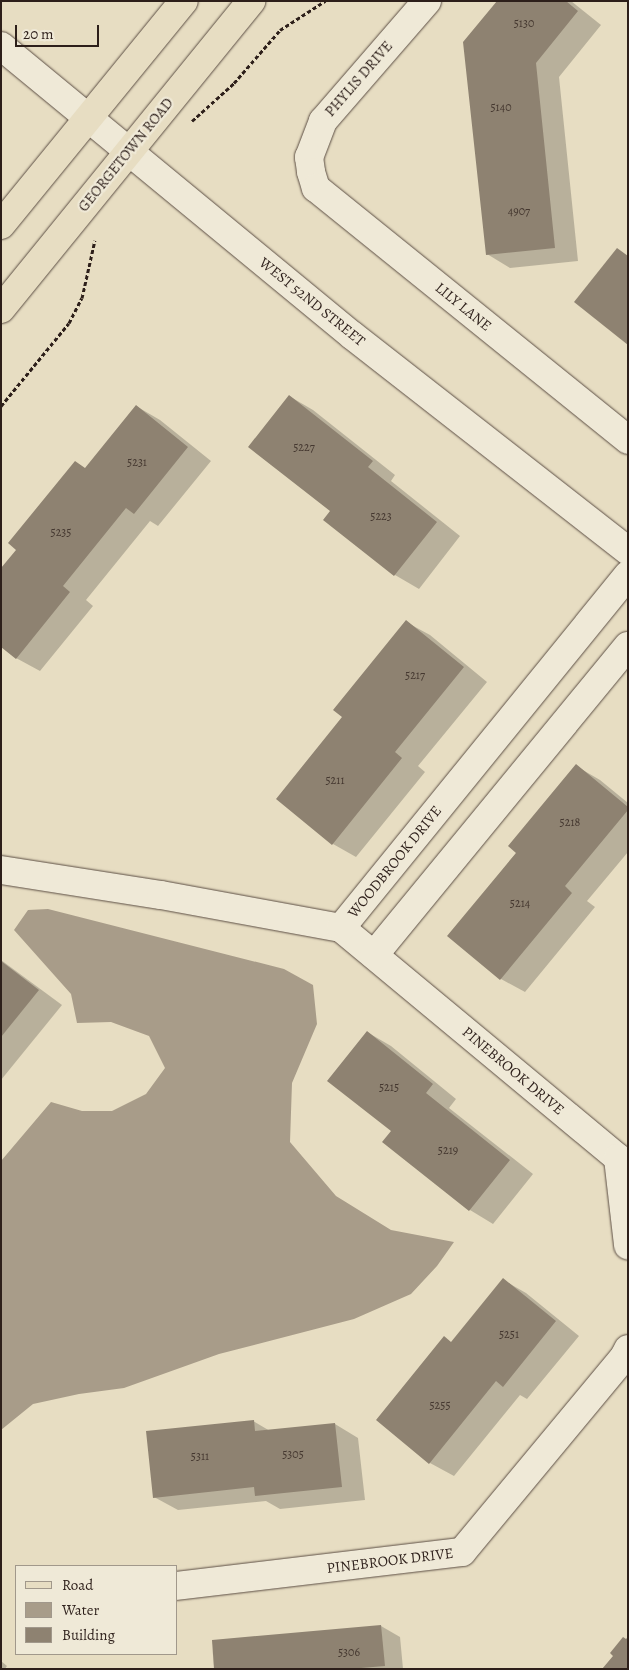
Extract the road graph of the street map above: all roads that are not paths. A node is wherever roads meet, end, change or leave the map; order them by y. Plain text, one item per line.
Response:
1 (184, 1) edge
2 (252, 1) edge
3 (427, 1) edge
4 (1, 46) edge
5 (89, 118) junction
6 (128, 152) junction
7 (310, 166) joint
8 (1, 225) edge
9 (1, 309) edge
10 (628, 440) edge
11 (628, 551) edge
12 (628, 575) edge
13 (628, 646) edge
14 (1, 870) edge
15 (341, 928) junction
16 (374, 955) junction
17 (628, 1245) edge
18 (628, 1349) edge
19 (178, 1586) edge

1 - 5 main road
2 - 6 main road, GEORGETOWN ROAD
3 - 7 street, PHYLIS DRIVE
4 - 5 street, WEST 52ND STREET
5 - 6 street, WEST 52ND STREET
5 - 8 main road
6 - 9 main road, GEORGETOWN ROAD
6 - 11 street, WEST 52ND STREET
7 - 10 street, LILY LANE
12 - 15 street, WOODBROOK DRIVE
13 - 16 street
14 - 15 street, WOODBROOK DRIVE
15 - 16 street, PINEBROOK DRIVE
16 - 17 street, PINEBROOK DRIVE
18 - 19 street, PINEBROOK DRIVE

